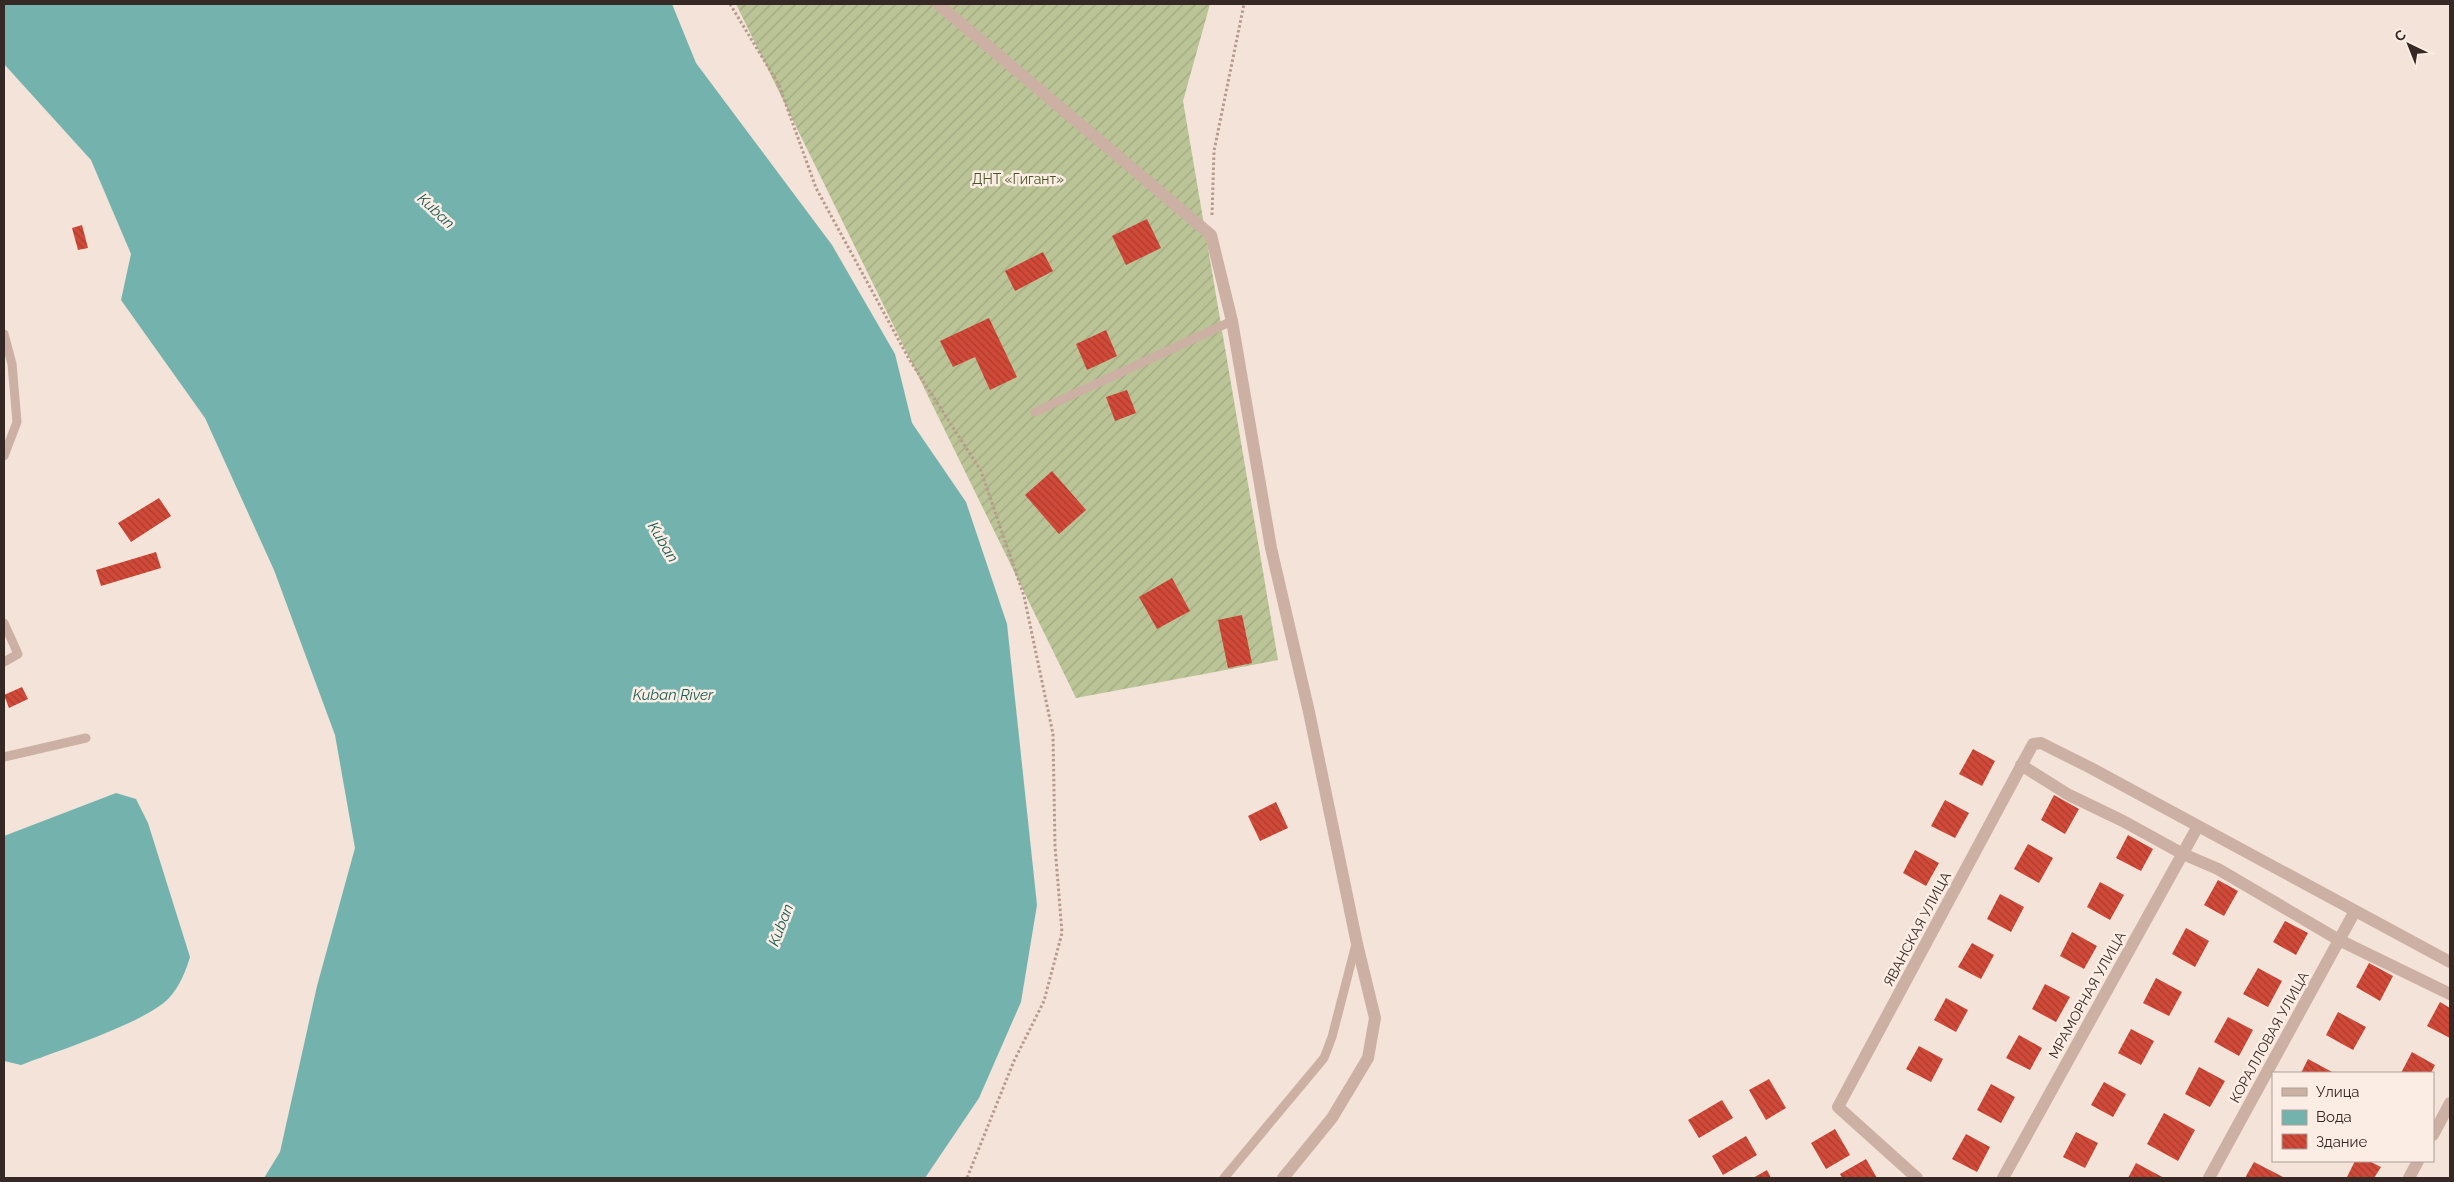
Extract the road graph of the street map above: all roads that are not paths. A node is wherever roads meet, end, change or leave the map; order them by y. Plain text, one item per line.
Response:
1 (938, 4) edge
2 (1232, 321) junction
3 (4, 334) edge
4 (1035, 412) dead end
5 (4, 456) edge
6 (4, 623) edge
7 (4, 662) edge
8 (86, 738) dead end
9 (4, 757) edge
10 (2021, 765) junction
11 (2198, 826) junction
12 (2183, 854) junction
13 (2354, 910) junction
14 (2339, 940) junction
15 (1356, 944) junction
16 (2450, 962) edge
17 (2450, 994) edge
18 (2450, 1103) edge
19 (2434, 1133) edge
20 (2417, 1162) edge
21 (1224, 1178) edge
22 (1283, 1178) edge
23 (1917, 1178) edge
24 (2003, 1178) edge
25 (2209, 1178) edge
26 (2409, 1178) edge

1 - 2 street
2 - 4 lane
2 - 15 street
3 - 5 lane
6 - 7 lane
8 - 9 lane
10 - 11 street, ЯВАНСКАЯ УЛИЦА
10 - 12 street
10 - 23 street, ЯВАНСКАЯ УЛИЦА
11 - 12 street, МРАМОРНАЯ УЛИЦА
11 - 13 street
12 - 14 street
12 - 24 street, МРАМОРНАЯ УЛИЦА
13 - 14 street, КОРАЛЛОВАЯ УЛИЦА
13 - 16 street
14 - 17 street
14 - 25 street, КОРАЛЛОВАЯ УЛИЦА
15 - 21 lane
15 - 22 street
18 - 19 street
20 - 26 street

